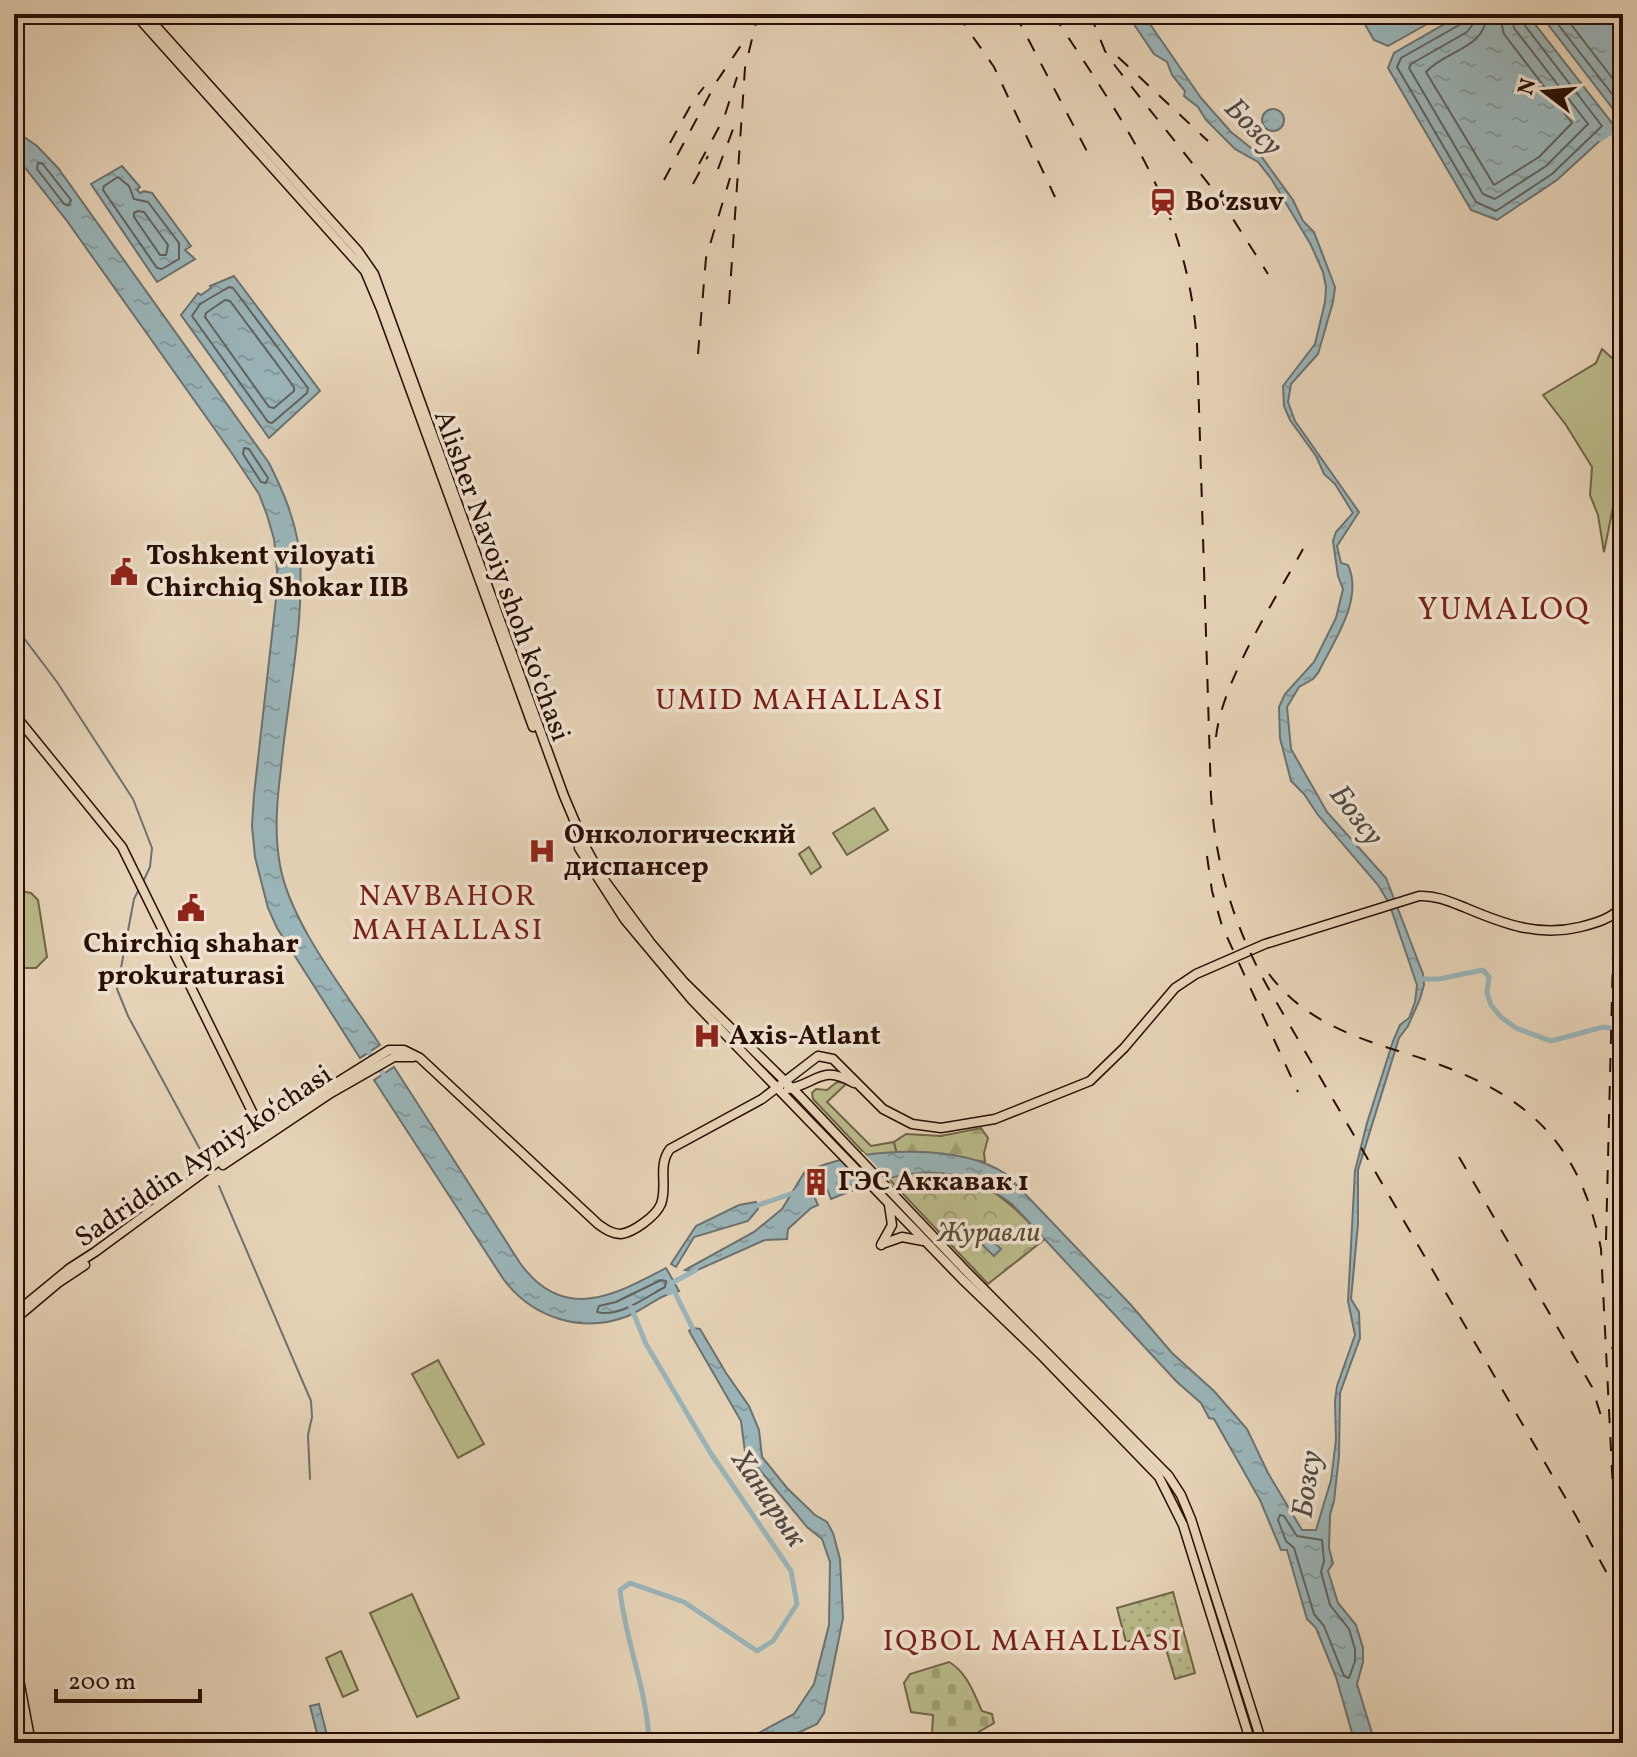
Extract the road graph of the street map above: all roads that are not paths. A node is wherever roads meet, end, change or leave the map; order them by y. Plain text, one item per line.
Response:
1 (135, 14) edge
2 (145, 14) edge
3 (14, 714) edge
4 (1623, 906) edge
5 (833, 1059) junction
6 (428, 1065) junction
7 (766, 1070) junction
8 (797, 1070) junction
9 (360, 1073) junction
10 (813, 1079) junction
11 (864, 1090) junction
12 (790, 1091) junction
13 (763, 1099) junction
14 (813, 1109) junction
15 (262, 1133) junction
16 (840, 1145) junction
17 (883, 1192) junction
18 (910, 1218) junction
19 (927, 1243) junction
20 (14, 1314) edge
21 (14, 1320) edge
22 (14, 1653) edge
23 (14, 1718) edge
24 (19, 1743) edge
25 (31, 1743) edge
26 (1251, 1743) edge
27 (1262, 1743) edge

1 - 7 main road, Alisher Navoiy shoh koʻchasi
2 - 7 main road, Alisher Navoiy shoh koʻchasi
3 - 15 main road
4 - 11 main road
5 - 8 main road
5 - 10 main road
5 - 11 main road
6 - 9 main road, Sadriddin Ayniy ko‘chasi
6 - 9 main road
6 - 13 main road
7 - 8 main road
7 - 12 main road, Alisher Navoiy shoh koʻchasi
7 - 13 main road
8 - 10 main road
8 - 12 main road
9 - 15 main road, Sadriddin Ayniy ko‘chasi
10 - 11 main road
10 - 12 main road
10 - 14 main road
12 - 13 main road
12 - 13 main road
12 - 14 main road, Alisher Navoiy shoh koʻchasi
12 - 16 main road, Alisher Navoiy shoh koʻchasi
14 - 16 main road, Alisher Navoiy shoh koʻchasi
15 - 20 main road, Sadriddin Ayniy ko‘chasi
15 - 21 main road, Sadriddin Ayniy ko‘chasi
16 - 17 main road
17 - 18 main road
17 - 19 main road
18 - 19 main road
18 - 27 main road
19 - 26 main road
22 - 25 main road
23 - 24 main road

